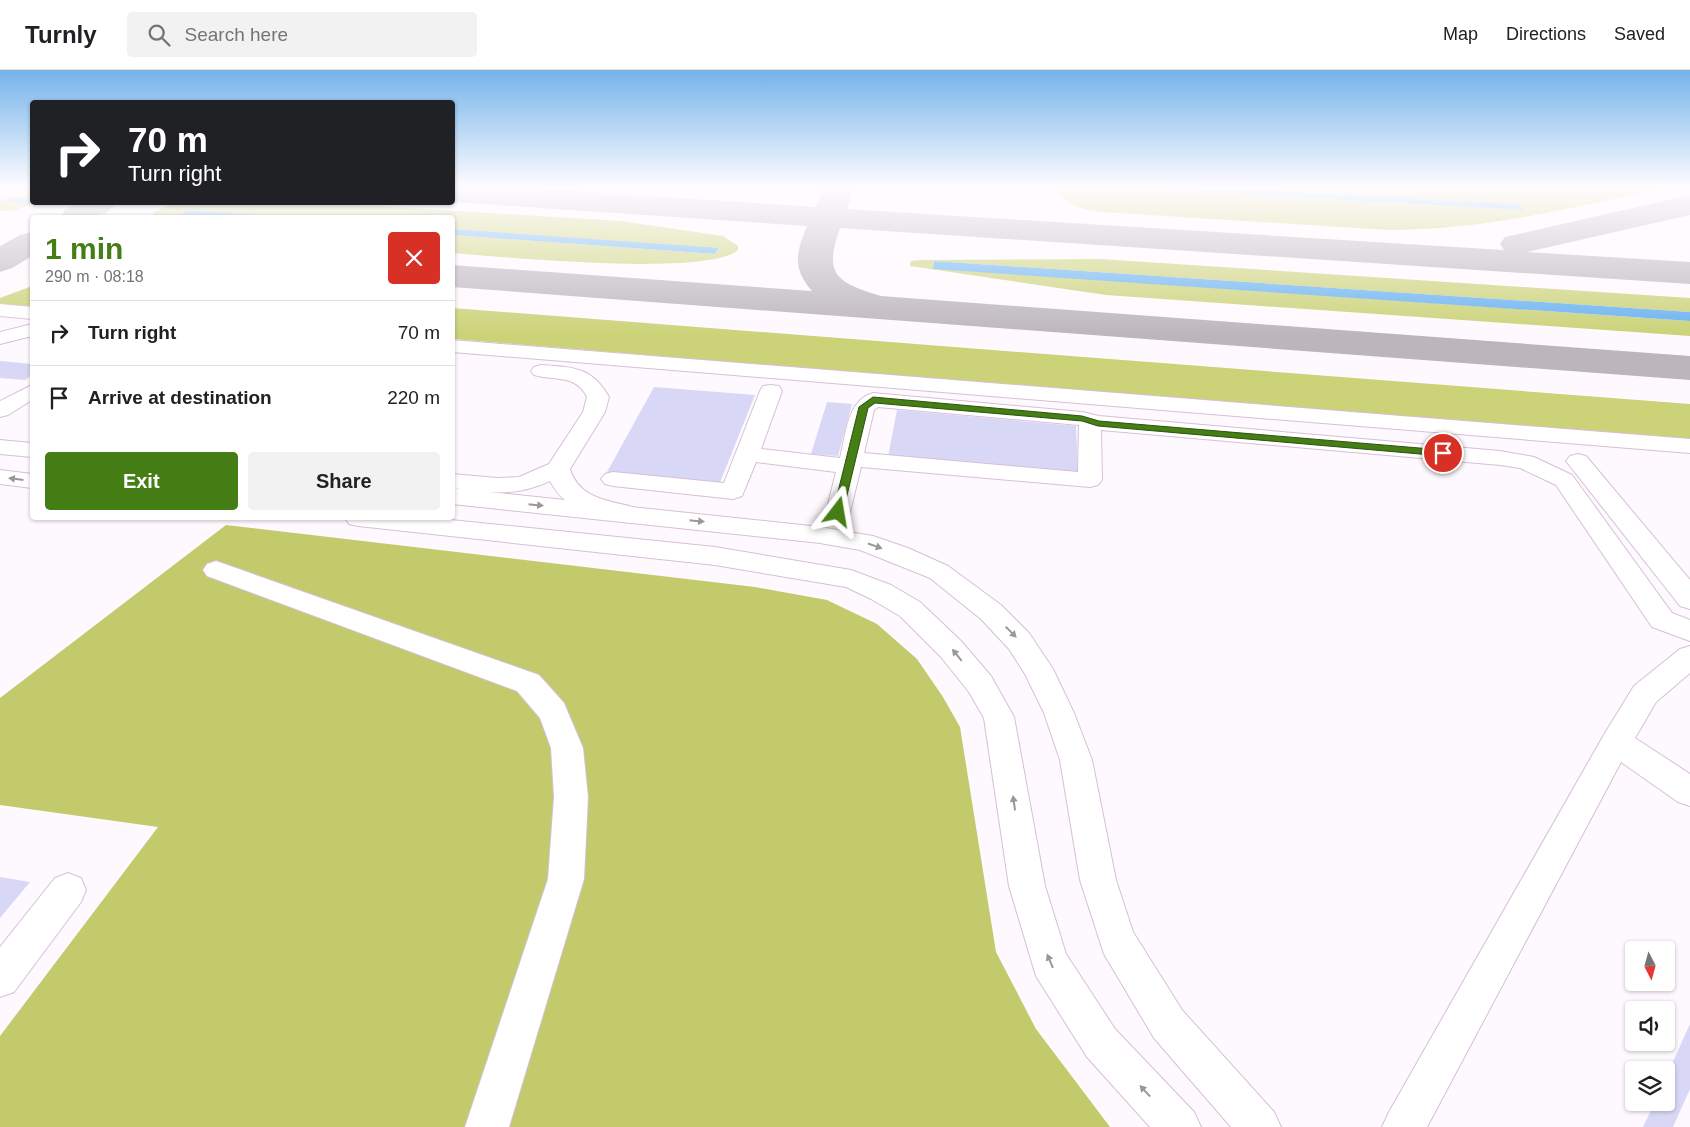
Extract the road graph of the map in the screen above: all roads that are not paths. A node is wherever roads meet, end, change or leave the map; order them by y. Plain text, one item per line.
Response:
1 (0, 310) edge
2 (26, 312) edge
3 (0, 324) edge
4 (30, 330) edge
5 (0, 338) edge
6 (455, 346) edge
7 (455, 363) edge
8 (771, 391) dead end
9 (30, 392) edge
10 (0, 410) edge
11 (1090, 421) junction
12 (1690, 446) edge
13 (0, 447) edge
14 (30, 450) edge
15 (748, 454) junction
16 (1578, 461) dead end
17 (850, 463) junction
18 (558, 469) junction
19 (0, 477) edge
20 (613, 479) dead end
21 (30, 480) edge
22 (455, 481) edge
23 (455, 496) edge
24 (838, 512) dead end
25 (630, 515) junction
26 (377, 520) edge
27 (216, 570) dead end
28 (1690, 599) edge
29 (1690, 631) edge
30 (1690, 657) edge
31 (1616, 742) junction
32 (1690, 792) edge
33 (68, 890) dead end
34 (0, 978) edge
35 (487, 1127) edge
36 (1179, 1127) edge
37 (1259, 1127) edge
38 (1404, 1127) edge

1 - 2 main road
2 - 3 main road
4 - 5 main road
6 - 12 main road
7 - 18 main road
8 - 15 main road
9 - 10 main road
11 - 17 main road
11 - 17 main road
11 - 29 main road
13 - 14 main road
15 - 17 main road
15 - 20 main road
16 - 28 main road
17 - 24 main road
18 - 22 main road
18 - 25 main road
21 -> 19 main road
23 -> 25 main road
25 -> 37 main road
36 -> 26 main road
27 - 35 main road
30 - 31 main road
31 - 32 main road
31 - 38 main road
33 - 34 main road

